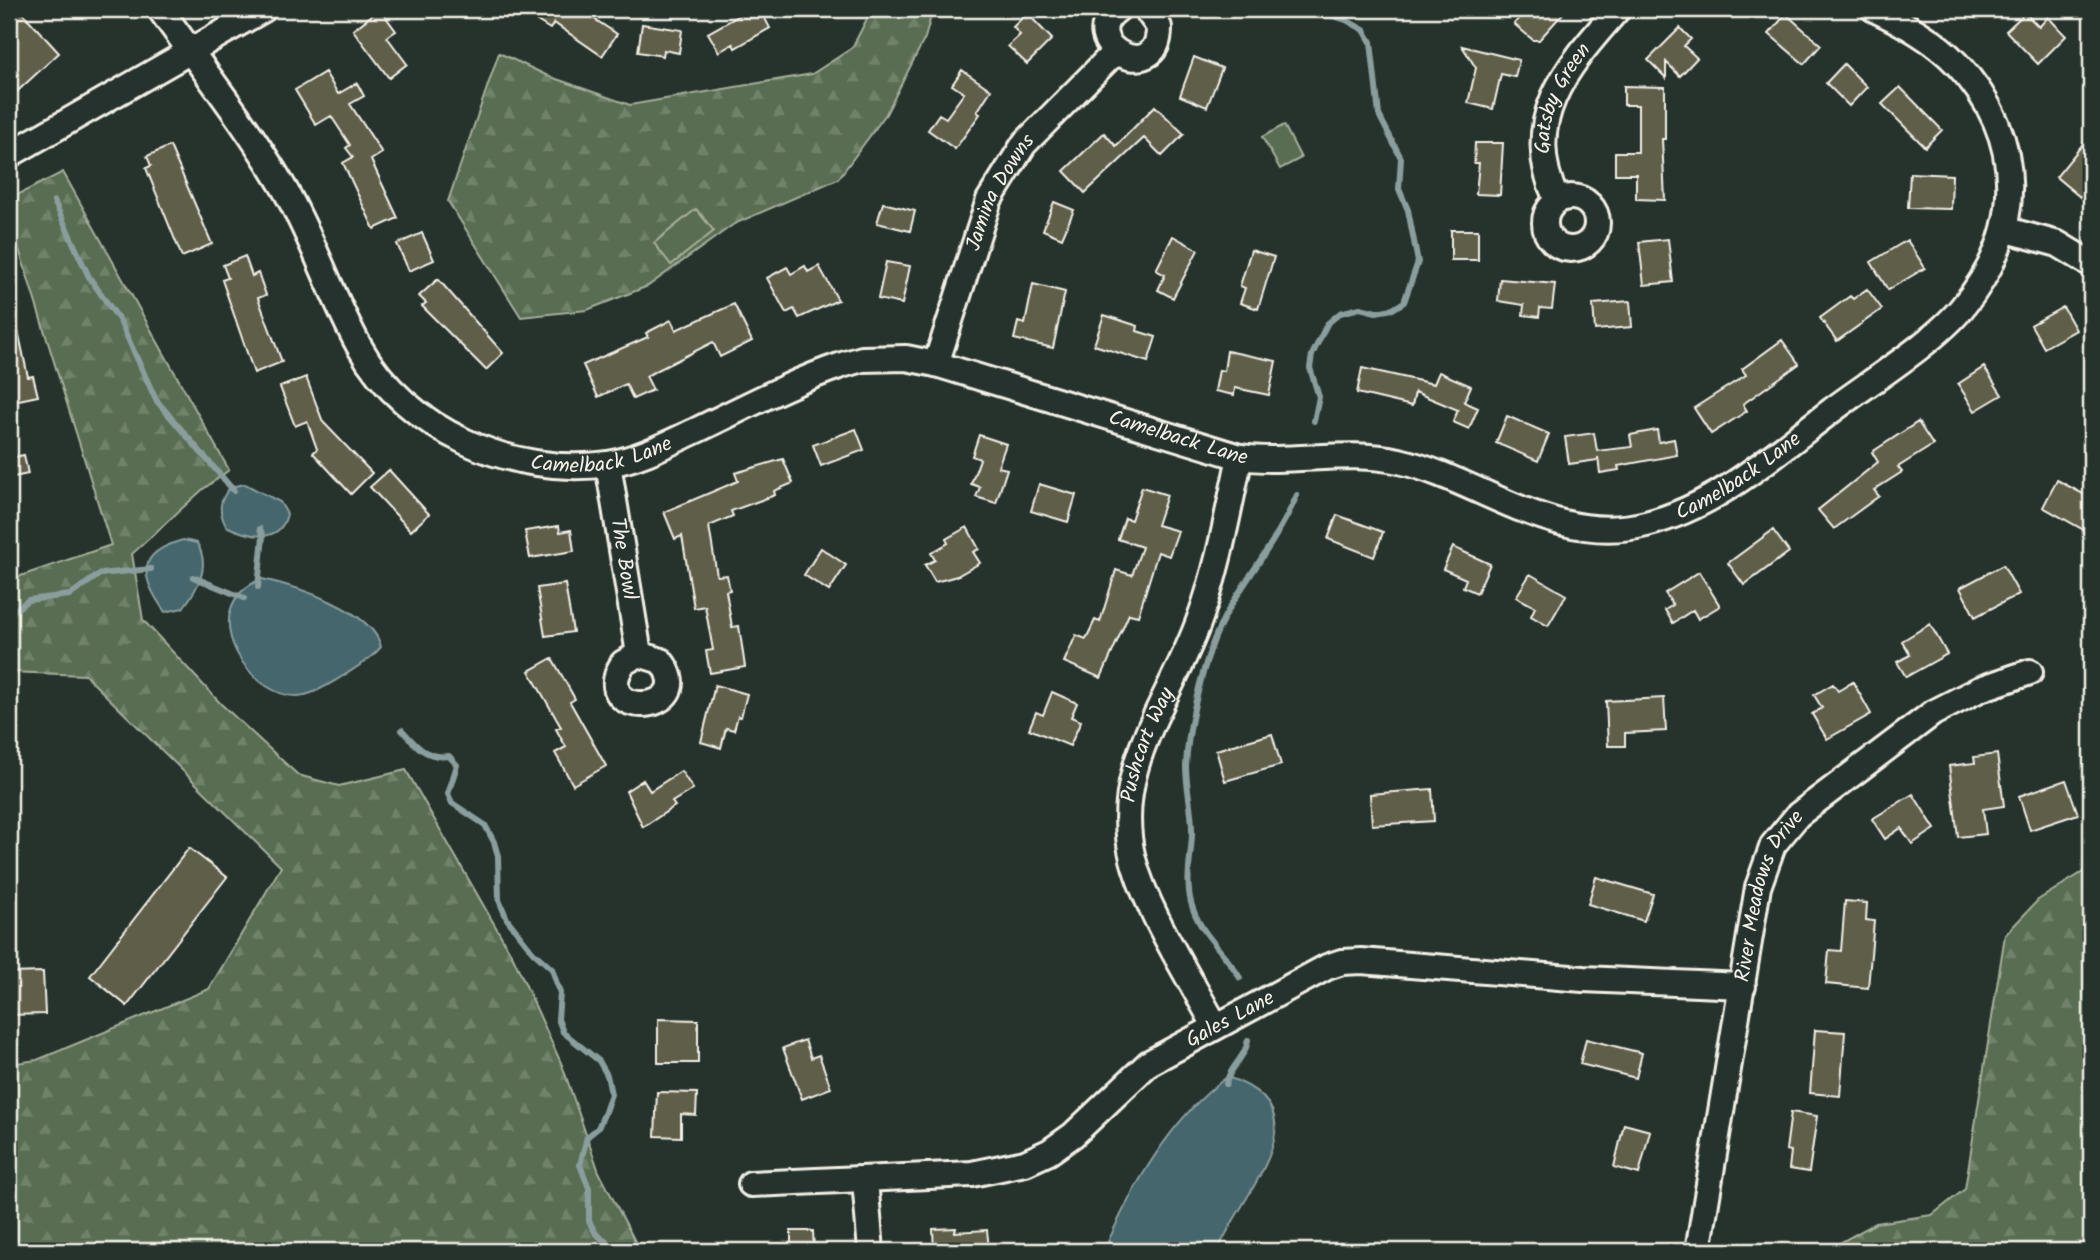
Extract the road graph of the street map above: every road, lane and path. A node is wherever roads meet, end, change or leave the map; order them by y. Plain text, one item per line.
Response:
1 (160, 9) edge
2 (232, 9) edge
3 (264, 9) edge
4 (1118, 9) edge
5 (1146, 9) edge
6 (1618, 9) edge
7 (1874, 9) edge
8 (189, 49) junction
9 (1115, 52) junction
10 (9, 155) edge
11 (1558, 200) dead end
12 (2007, 230) junction
13 (2091, 264) edge
14 (936, 364) junction
15 (1240, 457) junction
16 (608, 464) junction
17 (639, 654) dead end
18 (2030, 672) dead end
19 (1743, 986) junction
20 (1216, 1026) junction
21 (865, 1180) junction
22 (751, 1184) dead end
23 (870, 1251) edge
24 (1698, 1251) edge

1 - 8 street, Camelback Lane
2 - 8 street
3 - 8 street
4 - 9 street
5 - 9 street
6 - 11 street, Gatsby Green
7 - 12 street, Camelback Lane
8 - 10 street
8 - 16 street, Camelback Lane
9 - 14 street, Jamina Downs
12 - 13 street
12 - 15 street, Camelback Lane
14 - 15 street, Camelback Lane
14 - 16 street, Camelback Lane
15 - 20 street, Pushcart Way
16 - 17 street, The Bowl
18 - 19 street, River Meadows Drive
19 - 20 street, Gales Lane
19 - 24 street, River Meadows Drive
20 - 21 street, Gales Lane
21 - 22 street, Gales Lane
21 - 23 street

